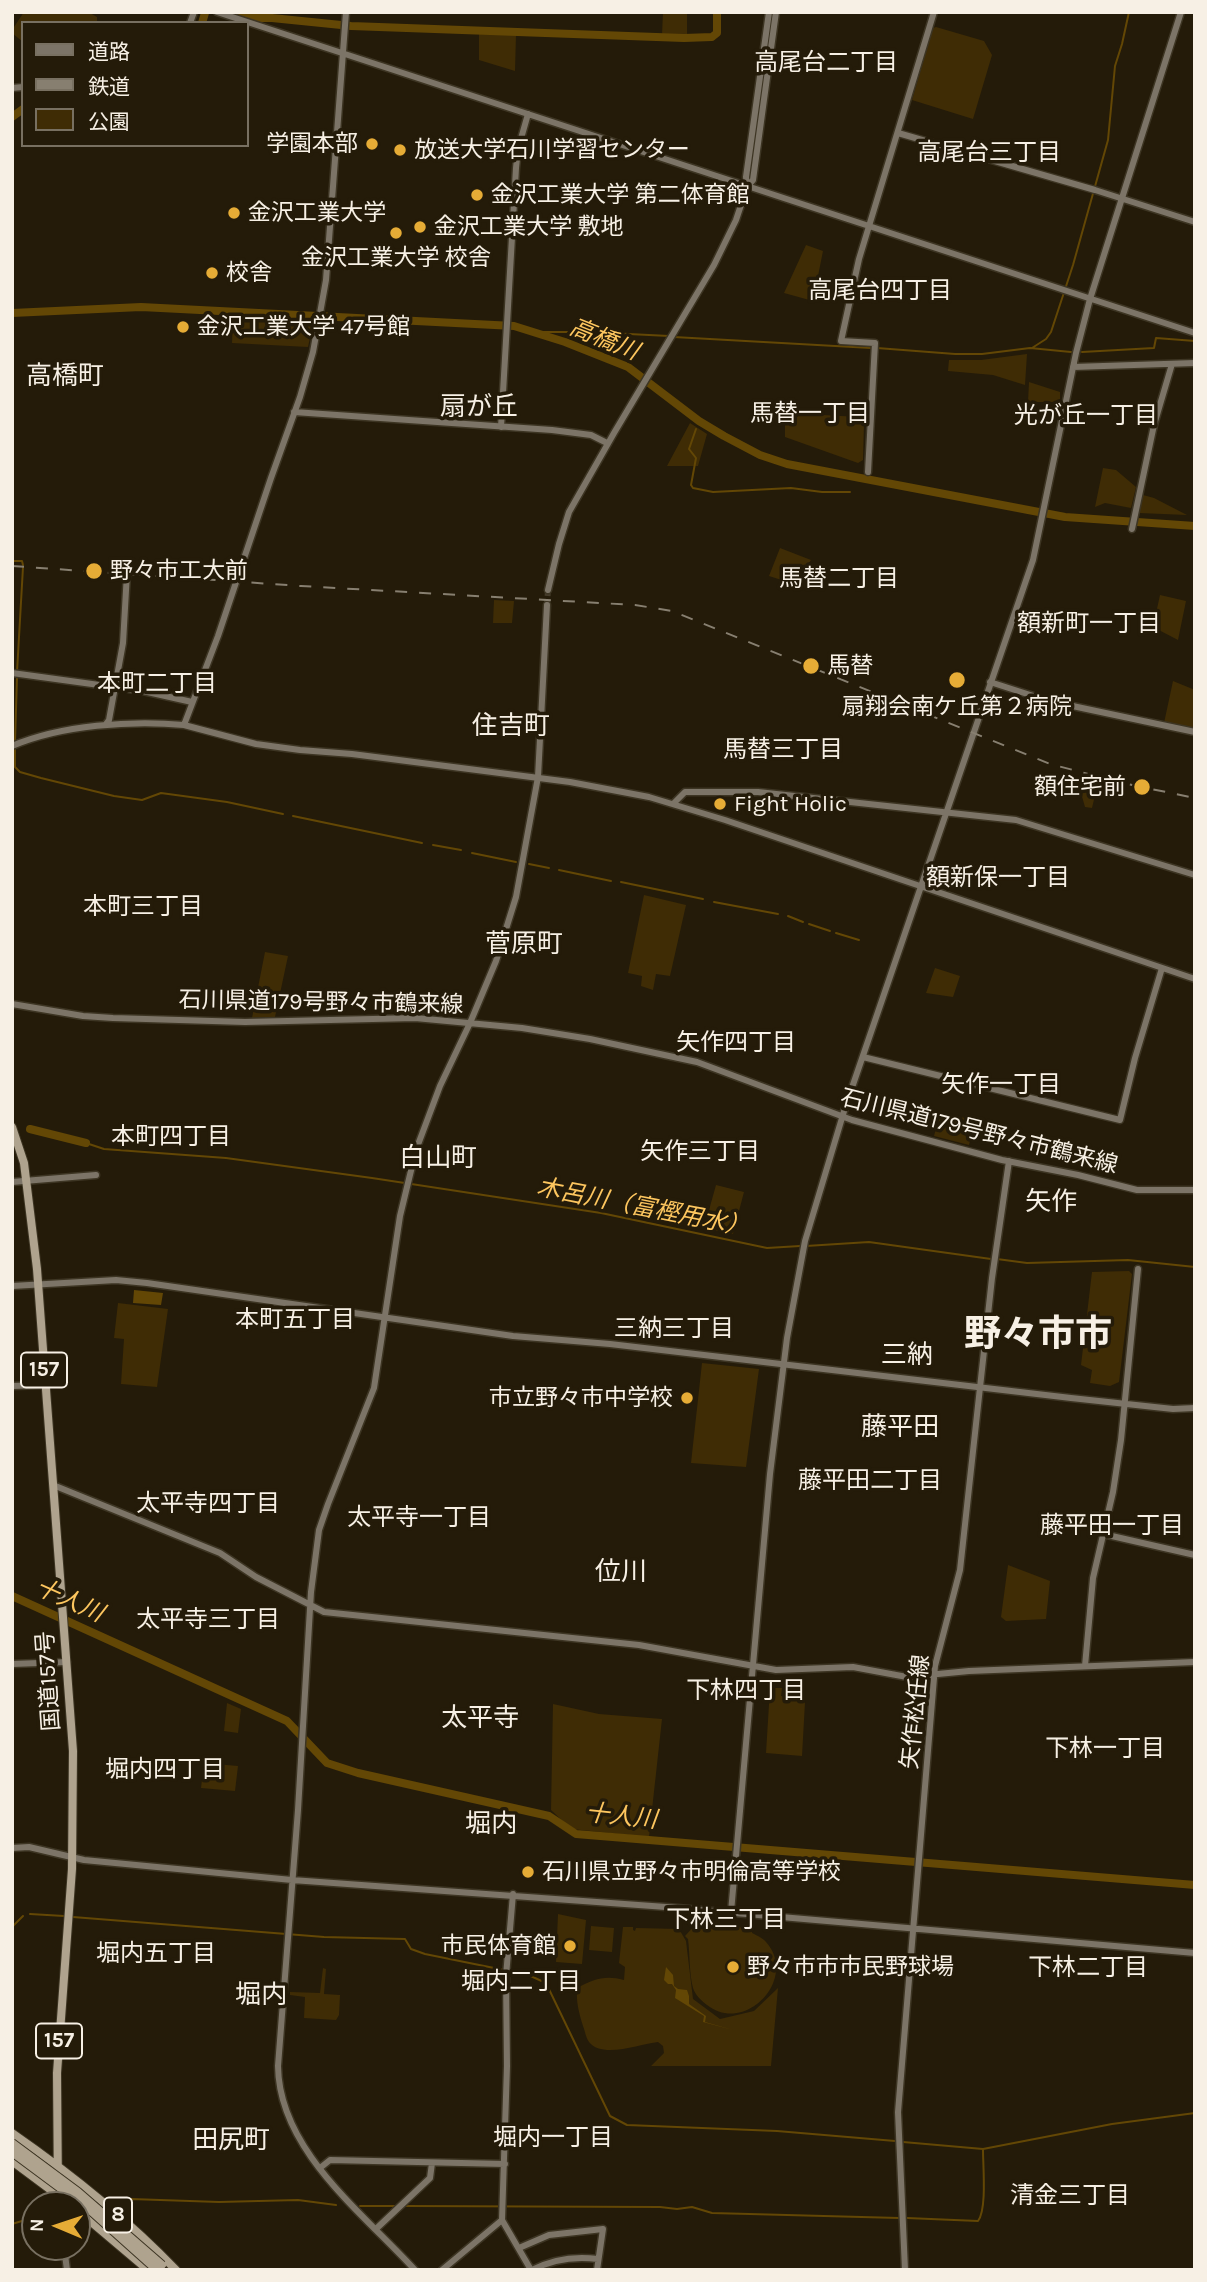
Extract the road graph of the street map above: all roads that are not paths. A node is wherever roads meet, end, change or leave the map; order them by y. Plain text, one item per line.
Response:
1 (217, 12) edge
2 (346, 12) edge
3 (769, 12) edge
4 (776, 12) edge
5 (934, 12) edge
6 (1181, 12) edge
7 (244, 21) edge
8 (248, 22) edge
9 (344, 55) junction
10 (528, 114) junction
11 (898, 133) junction
12 (747, 187) junction
13 (1122, 198) junction
14 (1195, 222) edge
15 (868, 225) junction
16 (1090, 299) junction
17 (1195, 333) edge
18 (1075, 360) junction
19 (1195, 363) edge
20 (1172, 364) junction
21 (294, 412) junction
22 (502, 426) junction
23 (607, 443) junction
24 (868, 472) dead end
25 (1132, 529) dead end
26 (127, 573) dead end
27 (548, 590) tunnel mouth
28 (547, 605) tunnel mouth
29 (15, 673) edge
30 (990, 682) junction
31 (115, 687) junction
32 (192, 702) junction
33 (106, 724) junction
34 (184, 725) junction
35 (1195, 732) edge
36 (14, 745) edge
37 (538, 777) junction
38 (673, 803) junction
39 (948, 813) junction
40 (1195, 876) edge
41 (922, 887) junction
42 (1162, 968) junction
43 (1195, 979) edge
44 (12, 1004) edge
45 (471, 1023) junction
46 (863, 1057) junction
47 (843, 1117) junction
48 (12, 1127) edge
49 (1010, 1161) junction
50 (96, 1175) dead end
51 (27, 1181) junction
52 (12, 1182) edge
53 (1195, 1190) edge
54 (1138, 1269) dead end
55 (38, 1285) junction
56 (12, 1286) edge
57 (384, 1318) junction
58 (785, 1365) junction
59 (46, 1385) junction
60 (12, 1386) edge
61 (980, 1387) junction
62 (1124, 1403) junction
63 (1195, 1408) edge
64 (53, 1485) junction
65 (1103, 1534) junction
66 (1195, 1555) edge
67 (311, 1605) junction
68 (67, 1662) junction
69 (1195, 1662) edge
70 (12, 1664) edge
71 (752, 1666) junction
72 (1085, 1666) junction
73 (934, 1674) junction
74 (12, 1848) edge
75 (72, 1857) junction
76 (292, 1881) junction
77 (513, 1894) junction
78 (731, 1912) junction
79 (913, 1928) junction
80 (1195, 1953) edge
81 (12, 2133) edge
82 (12, 2143) edge
83 (12, 2152) edge
84 (12, 2161) edge
85 (432, 2163) junction
86 (505, 2164) junction
87 (57, 2165) junction
88 (320, 2168) junction
89 (54, 2191) edge
90 (58, 2191) edge
91 (502, 2220) junction
92 (91, 2222) edge
93 (377, 2228) junction
94 (519, 2248) junction
95 (598, 2259) junction
96 (162, 2268) edge
97 (148, 2270) edge
98 (176, 2270) edge
99 (415, 2270) edge
100 (442, 2270) edge
101 (532, 2270) edge
102 (597, 2270) edge
103 (905, 2270) edge

1 - 7 street
2 - 9 street
3 - 12 street
4 - 12 street
5 - 11 street
6 - 13 street
8 - 9 street
9 - 10 street
9 - 21 street
10 - 12 street
10 - 22 street
11 - 13 street
11 - 15 street
12 - 15 street
12 - 23 street
13 - 14 street
13 - 16 street
15 - 16 street
15 - 24 street
16 - 17 street
16 - 18 street
18 - 20 street
18 - 30 street
19 - 20 street
20 - 25 street
21 - 22 street
21 - 32 street
22 - 23 street
23 - 27 street
26 - 31 street
28 - 37 street
29 - 31 street
30 - 35 street
30 - 39 street
31 - 32 street
31 - 33 street
32 - 34 street
33 - 34 street
33 - 36 street
34 - 37 street
37 - 38 street
37 - 45 street
38 - 39 street
38 - 41 street
39 - 40 street
39 - 41 street
41 - 42 street
41 - 46 street
42 - 43 street
42 - 46 street
44 - 45 street, 石川県道179号野々市鶴来線
45 - 47 street, 石川県道179号野々市鶴来線
45 - 57 street
46 - 47 street
47 - 49 street, 石川県道179号野々市鶴来線
47 - 58 street
48 - 51 highway, 国道157号 / 157
49 - 53 street, 石川県道179号野々市鶴来線
49 - 61 street, 矢作松任線
50 - 51 street
51 - 52 street
51 - 55 highway, 国道157号 / 157
54 - 62 street
55 - 56 street
55 - 57 street
55 - 59 highway, 国道157号 / 157
57 - 58 street
57 - 67 street
58 - 61 street
58 - 71 street
59 - 60 street
59 - 64 highway, 国道157号 / 157
61 - 62 street
61 - 73 street, 矢作松任線
62 - 63 street
62 - 65 street
64 - 67 street
64 - 68 highway, 国道157号 / 157
65 - 66 street
65 - 72 street
67 - 71 street
67 - 76 street
68 - 70 street
68 - 75 highway, 国道157号 / 157
69 - 72 street
71 - 73 street
71 - 78 street
72 - 73 street
73 - 79 street, 矢作松任線
74 - 75 street
75 - 76 street
75 - 87 highway, 国道157号 / 157
76 - 77 street
76 - 88 street
77 - 78 street
77 - 86 street
78 - 79 street
79 - 80 street
79 - 103 street, 矢作松任線
81 - 87 highway
82 - 96 highway, 8, bridge
83 - 96 highway, 8, bridge
84 - 89 highway
85 - 86 street
85 - 88 street
85 - 93 street
86 - 91 street
87 - 90 highway, 国道157号 / 157
87 - 98 highway, 8
88 - 93 street
91 - 94 street
91 - 100 street
92 - 97 highway, 8
93 - 99 street
94 - 95 street
94 - 101 street
95 - 101 street
95 - 102 street

